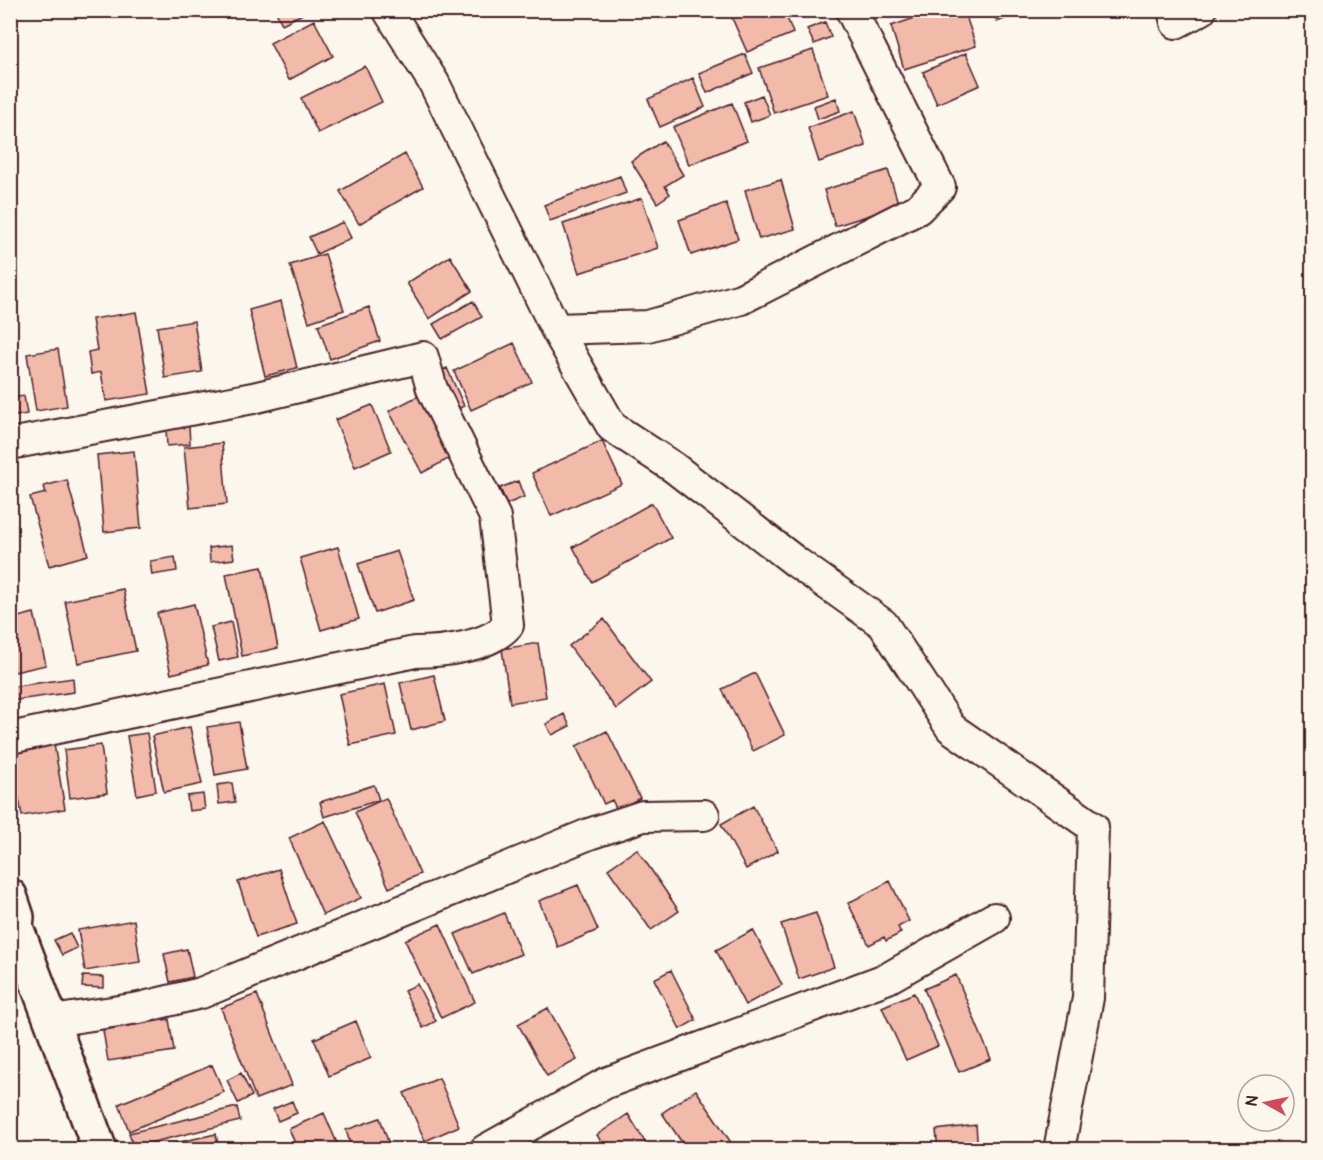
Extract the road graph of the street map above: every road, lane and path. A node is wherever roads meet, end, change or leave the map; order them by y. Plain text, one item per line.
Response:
1 (388, 10) edge
2 (851, 10) edge
3 (1173, 10) edge
4 (1201, 10) edge
5 (556, 329) junction
6 (10, 444) edge
7 (10, 738) edge
8 (704, 815) dead end
9 (12, 918) edge
10 (994, 918) dead end
11 (52, 1021) junction
12 (100, 1149) edge
13 (484, 1149) edge
14 (1059, 1149) edge

1 - 5 street
2 - 5 street
3 - 4 street
5 - 14 street
6 - 7 street
8 - 11 street
9 - 11 main road
10 - 13 street
11 - 12 main road

